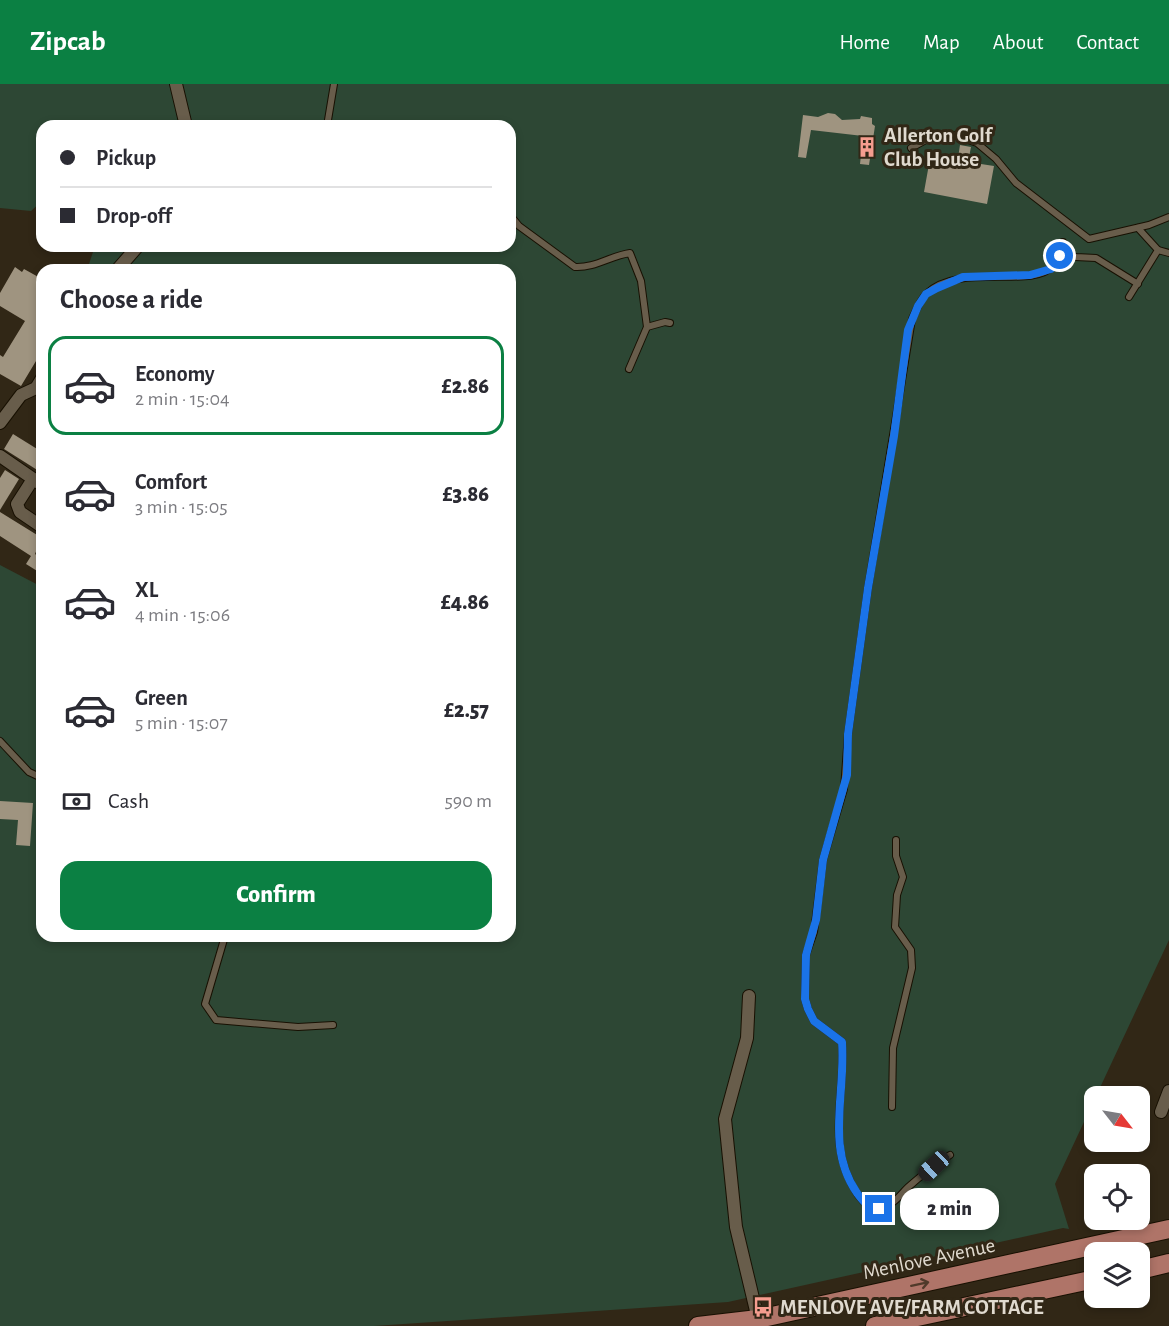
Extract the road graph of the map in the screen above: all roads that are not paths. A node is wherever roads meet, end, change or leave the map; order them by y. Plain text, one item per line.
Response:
1 (176, 84) edge
2 (334, 84) edge
3 (185, 120) edge
4 (328, 120) edge
5 (911, 148) dead end
6 (1169, 217) edge
7 (516, 222) edge
8 (1138, 228) junction
9 (1063, 242) dead end
10 (1158, 250) junction
11 (1062, 251) junction
12 (133, 252) edge
13 (1169, 253) edge
14 (122, 264) edge
15 (1138, 284) junction
16 (1129, 297) dead end
17 (670, 323) dead end
18 (647, 327) junction
19 (629, 369) dead end
20 (36, 385) edge
21 (2, 415) edge
22 (0, 456) edge
23 (36, 481) edge
24 (36, 484) edge
25 (36, 523) edge
26 (0, 741) edge
27 (36, 775) edge
28 (896, 840) dead end
29 (223, 942) edge
30 (749, 996) dead end
31 (333, 1025) dead end
32 (1169, 1091) edge
33 (892, 1107) dead end
34 (1161, 1112) dead end
35 (950, 1155) dead end
36 (1169, 1230) edge
37 (1169, 1263) edge
38 (1150, 1268) edge
39 (1084, 1281) edge
40 (758, 1323) edge
41 (698, 1326) edge
42 (875, 1326) edge

1 - 3 street
2 - 4 lane
5 - 8 lane
6 - 8 lane
7 - 18 lane
8 - 10 lane
9 - 11 lane
10 - 13 lane
10 - 15 lane
11 - 15 lane
11 - 35 lane
12 - 14 street
15 - 16 lane
17 - 18 lane
18 - 19 lane
20 - 21 street
22 - 23 street
24 - 25 street
26 - 27 lane
28 - 33 lane
29 - 31 lane
30 - 40 street
32 - 34 street
40 -> 36 highway, Menlove Avenue
37 - 38 highway
39 - 42 highway
40 - 41 highway, Menlove Avenue

